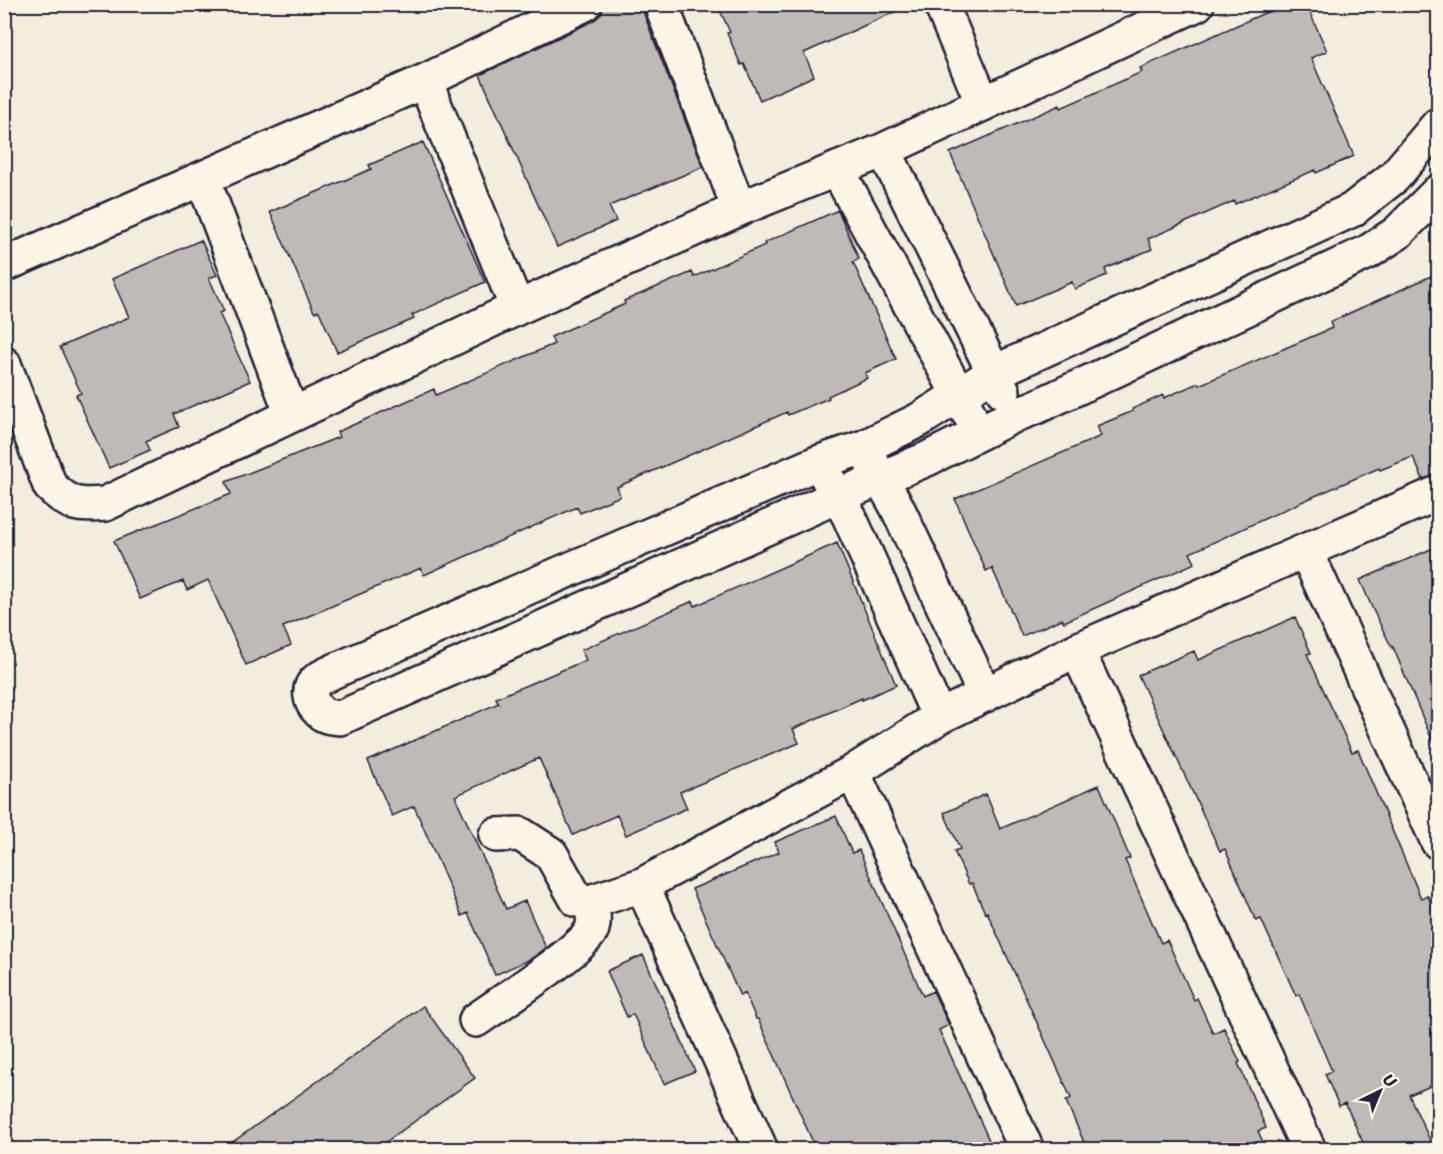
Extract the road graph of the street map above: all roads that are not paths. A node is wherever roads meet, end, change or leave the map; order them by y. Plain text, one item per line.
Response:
1 (585, 4) edge
2 (661, 4) edge
3 (941, 4) edge
4 (1197, 4) edge
5 (425, 81) junction
6 (983, 104) junction
7 (1438, 125) edge
8 (884, 150) junction
9 (837, 169) junction
10 (203, 179) junction
11 (1438, 192) edge
12 (739, 209) junction
13 (4, 265) edge
14 (517, 308) junction
15 (4, 364) edge
16 (995, 372) junction
17 (959, 395) junction
18 (292, 415) junction
19 (1015, 415) junction
20 (980, 434) junction
21 (864, 447) junction
22 (817, 463) junction
23 (881, 478) junction
24 (1438, 493) edge
25 (837, 496) junction
26 (1306, 551) junction
27 (1077, 650) junction
28 (985, 695) junction
29 (939, 717) junction
30 (854, 772) junction
31 (496, 835) dead end
32 (1438, 842) edge
33 (642, 885) junction
34 (590, 902) junction
35 (476, 1020) dead end
36 (761, 1149) edge
37 (1027, 1149) edge
38 (1310, 1149) edge

1 - 5 street
2 - 12 street
3 - 6 street
4 - 6 street
5 - 10 street
5 - 14 street
6 - 8 street
7 - 16 street
8 - 9 street
8 - 16 street
9 - 12 street
9 - 17 street
10 - 13 street
10 - 18 street
11 - 19 street
12 - 14 street
14 - 18 street
15 - 18 street
16 - 17 street
16 - 19 street
17 - 20 street
17 - 21 street
19 - 20 street
20 - 23 street
21 - 22 street
21 - 23 street
22 - 25 street
22 - 25 street
23 - 25 street
23 - 28 street
24 - 26 street
25 - 29 street
26 - 27 street
26 - 32 street
27 - 28 street
27 - 38 street
28 - 29 street
29 - 30 street
30 - 33 street
30 - 37 street
31 - 34 street
33 - 34 street
33 - 36 street
34 - 35 street

